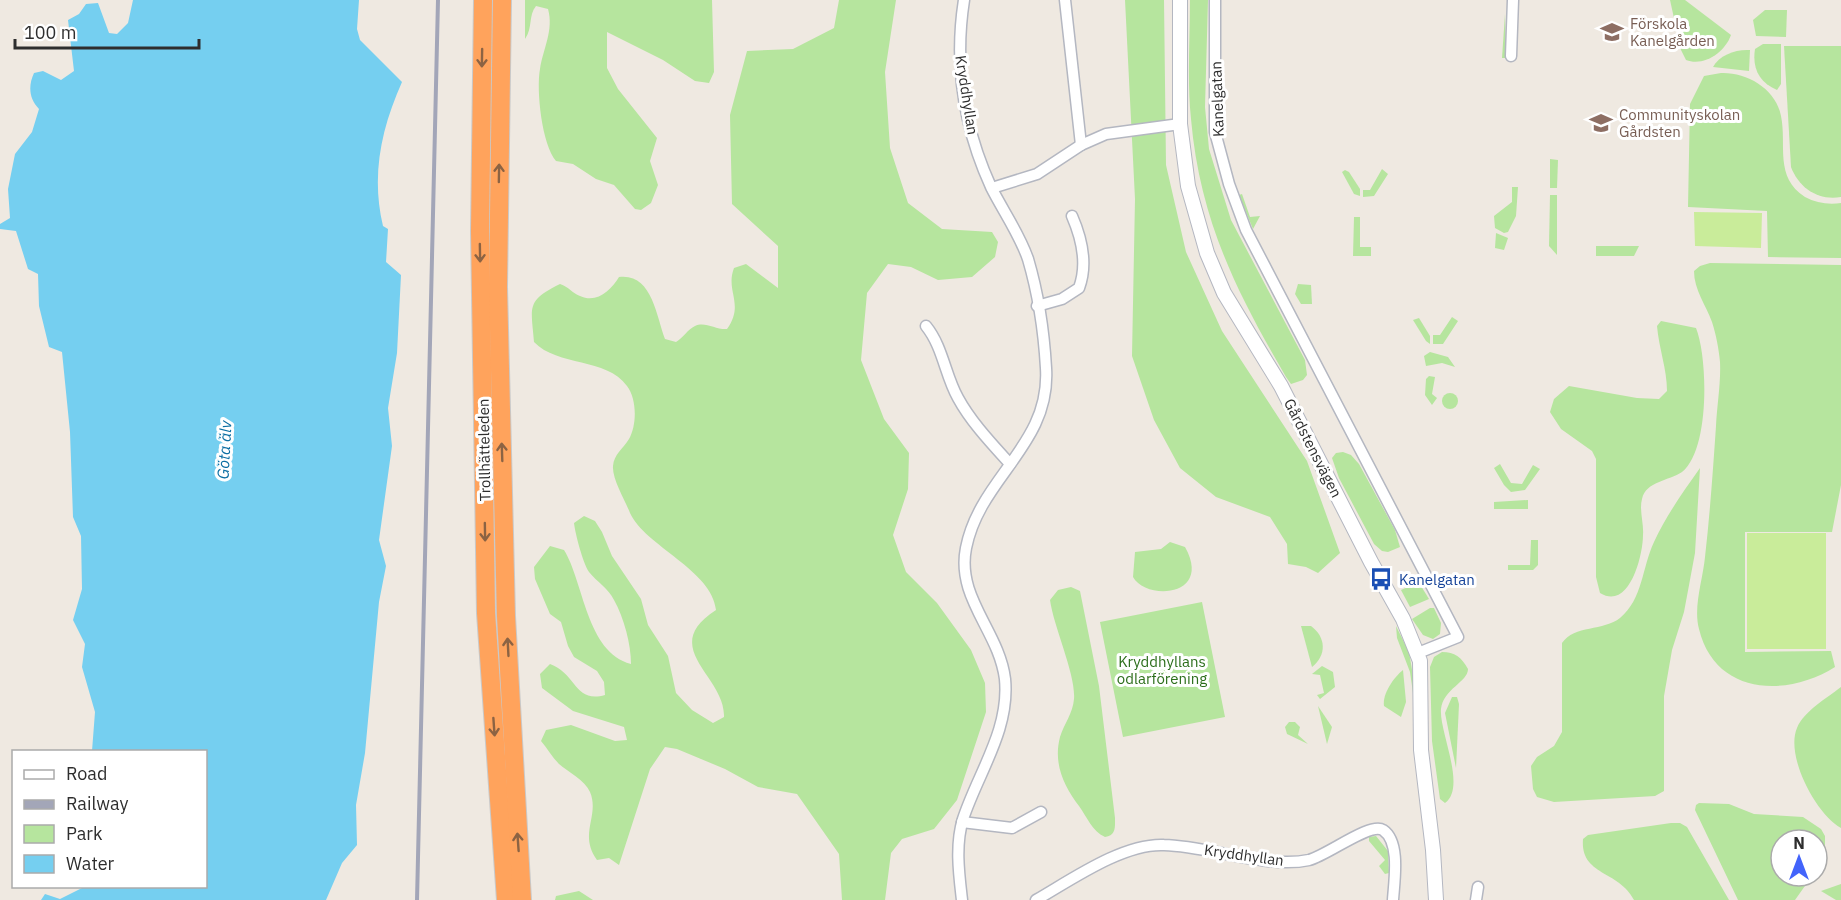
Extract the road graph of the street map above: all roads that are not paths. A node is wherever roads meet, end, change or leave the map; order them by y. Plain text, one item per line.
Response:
1 (483, 0) edge
2 (502, 0) edge
3 (964, 0) edge
4 (1065, 0) edge
5 (1180, 0) edge
6 (1215, 0) edge
7 (1513, 0) edge
8 (1511, 57) dead end
9 (1180, 124) junction
10 (1081, 145) junction
11 (992, 188) junction
12 (1072, 216) dead end
13 (1038, 306) junction
14 (926, 326) dead end
15 (1010, 464) junction
16 (1418, 653) junction
17 (1041, 812) dead end
18 (962, 822) junction
19 (1478, 887) dead end
20 (506, 900) edge
21 (522, 900) edge
22 (962, 900) edge
23 (1036, 900) edge
24 (1393, 900) edge
25 (1436, 900) edge
26 (1476, 900) edge

1 -> 20 highway, Trollhätteleden
21 -> 2 highway, Trollhätteleden
3 - 11 street, Kryddhyllan
4 - 10 street
5 - 9 street, Gårdstensvägen
6 - 16 street, Kanelgatan
7 - 8 street
9 - 10 street
9 - 16 street, Gårdstensvägen
10 - 11 street
11 - 13 street, Kryddhyllan
12 - 13 street
13 - 15 street, Kryddhyllan
14 - 15 street
15 - 18 street, Kryddhyllan
16 - 25 street, Gårdstensvägen
17 - 18 street
18 - 22 street, Kryddhyllan
19 - 26 street
23 - 24 street, Kryddhyllan

